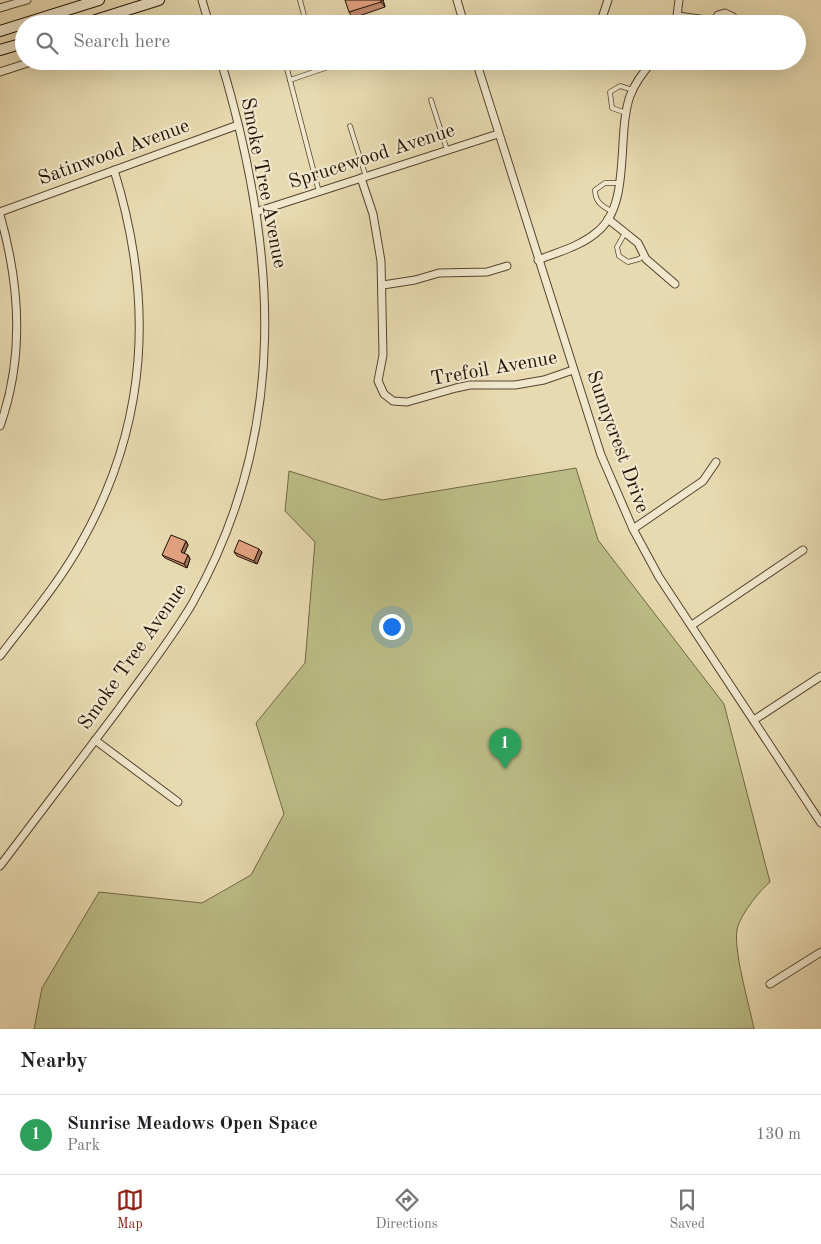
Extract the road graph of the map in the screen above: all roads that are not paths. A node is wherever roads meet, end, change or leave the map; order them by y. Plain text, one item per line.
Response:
1 (27, 0) edge
2 (100, 0) edge
3 (158, 0) edge
4 (202, 0) edge
5 (300, 0) edge
6 (457, 0) edge
7 (608, 0) edge
8 (679, 0) edge
9 (0, 8) edge
10 (52, 15) edge
11 (111, 15) edge
12 (207, 15) edge
13 (304, 15) edge
14 (461, 15) edge
15 (603, 15) edge
16 (678, 15) edge
17 (718, 15) edge
18 (730, 15) edge
19 (15, 26) edge
20 (0, 31) edge
21 (15, 45) edge
22 (0, 50) edge
23 (15, 67) edge
24 (223, 70) edge
25 (287, 70) edge
26 (319, 70) edge
27 (479, 70) edge
28 (644, 70) edge
29 (0, 72) edge
30 (290, 80) junction
31 (633, 90) junction
32 (431, 100) dead end
33 (626, 113) junction
34 (238, 125) junction
35 (350, 126) dead end
36 (498, 134) junction
37 (447, 150) junction
38 (114, 170) junction
39 (364, 178) junction
40 (619, 183) junction
41 (319, 192) junction
42 (256, 212) junction
43 (612, 212) junction
44 (0, 213) edge
45 (608, 219) junction
46 (625, 233) junction
47 (645, 254) junction
48 (538, 260) junction
49 (507, 266) dead end
50 (676, 284) dead end
51 (383, 285) junction
52 (573, 370) junction
53 (0, 426) edge
54 (716, 462) dead end
55 (633, 529) junction
56 (803, 550) dead end
57 (692, 625) junction
58 (0, 656) edge
59 (821, 676) edge
60 (754, 720) junction
61 (96, 740) junction
62 (178, 802) dead end
63 (820, 819) edge
64 (0, 866) edge
65 (821, 952) edge
66 (770, 984) dead end

1 - 9 street
2 - 10 main road
3 - 11 main road
4 - 12 street
5 - 13 lane
6 - 14 street
7 - 15 street
8 - 16 street
17 - 18 street
19 - 20 main road
21 - 22 main road
23 - 29 street
24 - 34 street, Smoke Tree Avenue
25 - 30 lane
26 - 30 lane
27 - 36 street, Sunnycrest Drive
28 - 31 street
30 - 41 lane
31 - 33 street
31 - 33 lane
32 - 37 lane
33 - 40 street
34 - 38 street, Satinwood Avenue
34 - 42 street, Smoke Tree Avenue
35 - 39 lane
36 - 37 street, Sprucewood Avenue
36 - 48 street, Sunnycrest Drive
37 - 39 street, Sprucewood Avenue
38 - 44 street, Satinwood Avenue
38 - 58 street
39 - 41 street, Sprucewood Avenue
39 - 51 street
40 - 43 street
40 - 43 lane
41 - 42 street, Sprucewood Avenue
42 - 61 street, Smoke Tree Avenue
43 - 45 street
44 - 53 street
45 - 46 street
45 - 48 street
46 - 47 street
46 - 47 lane
47 - 50 street
48 - 52 street, Sunnycrest Drive
49 - 51 street
51 - 52 street, Trefoil Avenue
52 - 55 street, Sunnycrest Drive
54 - 55 street
55 - 57 street, Sunnycrest Drive
56 - 57 street
57 - 60 street, Sunnycrest Drive
59 - 60 street
60 - 63 street, Sunnycrest Drive
61 - 62 street
61 - 64 street, Smoke Tree Avenue
65 - 66 street

